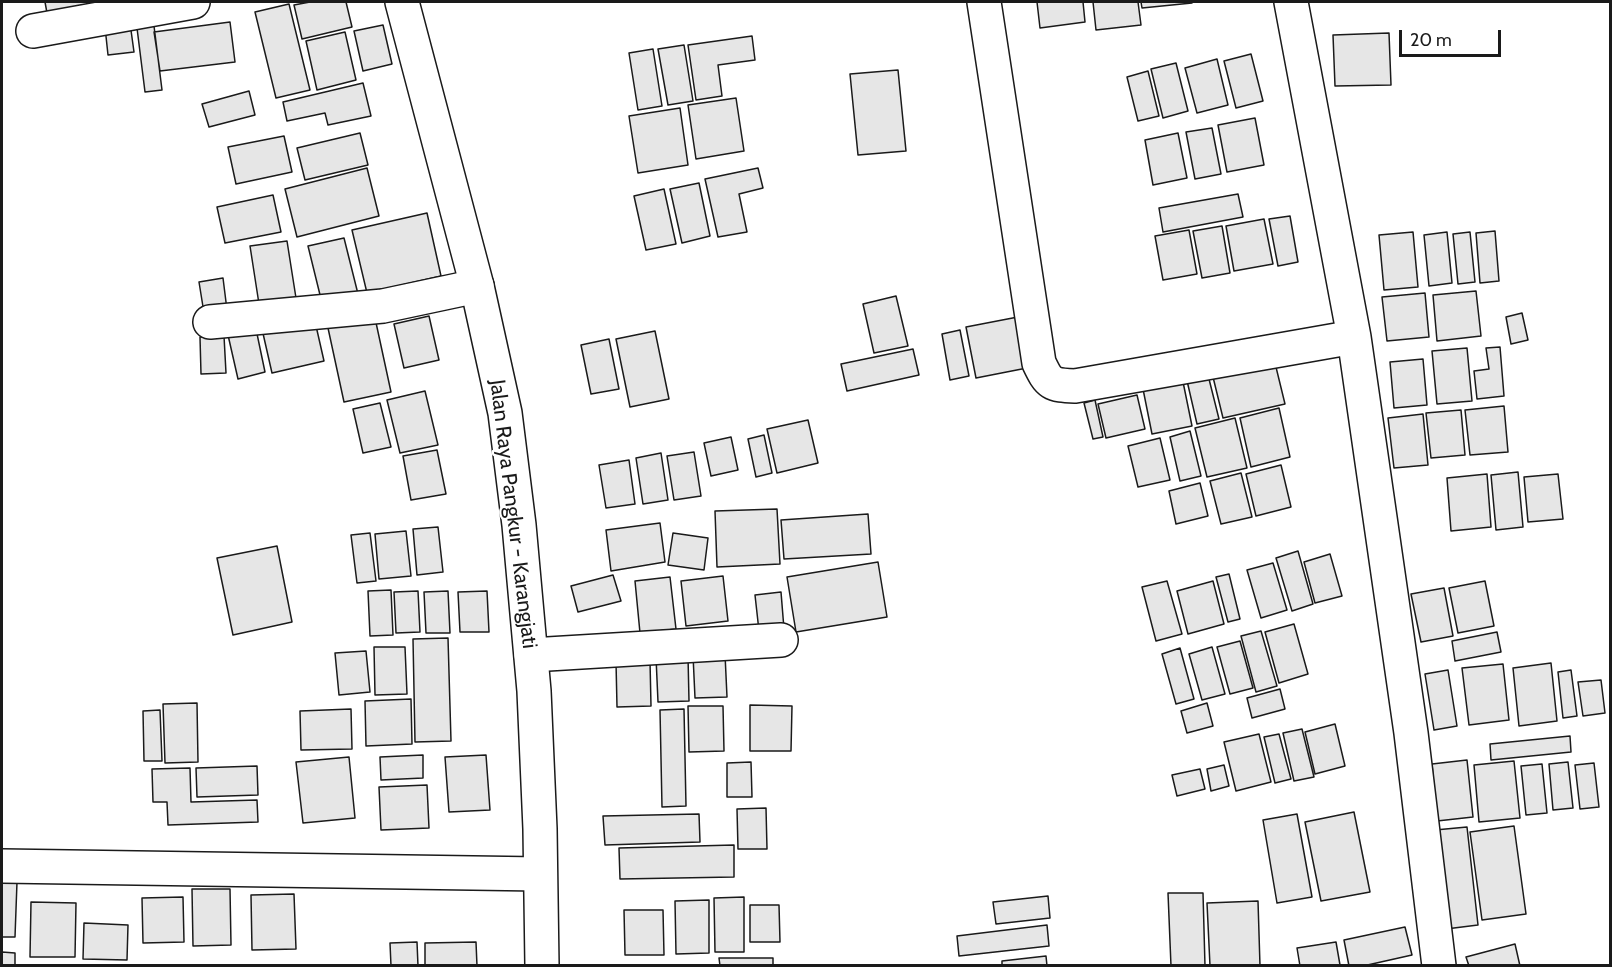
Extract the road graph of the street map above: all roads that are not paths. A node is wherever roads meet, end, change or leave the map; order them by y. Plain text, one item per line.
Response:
1 (193, 2) edge
2 (402, 2) edge
3 (984, 2) edge
4 (1291, 2) edge
5 (33, 31) dead end
6 (477, 286) junction
7 (210, 322) dead end
8 (1354, 337) junction
9 (782, 640) dead end
10 (531, 655) junction
11 (2, 866) edge
12 (540, 874) junction
13 (542, 966) edge
14 (1439, 966) edge

1 - 5 street
2 - 6 street, Jalan Raya Pangkur - Karangjati
3 - 8 street
4 - 8 street
6 - 7 street
6 - 10 street, Jalan Raya Pangkur - Karangjati
8 - 14 street
9 - 10 street
10 - 12 street, Jalan Raya Pangkur - Karangjati
11 - 12 street
12 - 13 street, Jalan Raya Pangkur - Karangjati

